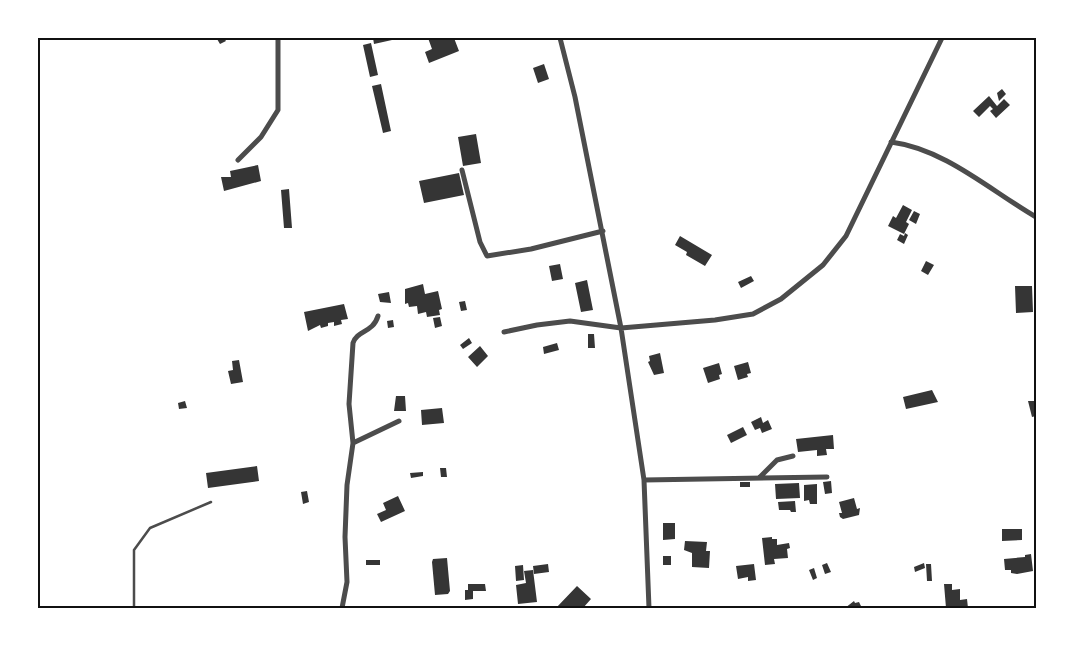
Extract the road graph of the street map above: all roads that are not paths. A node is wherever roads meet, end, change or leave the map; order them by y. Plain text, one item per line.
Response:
1 (278, 38) edge
2 (560, 38) edge
3 (942, 38) edge
4 (891, 142) junction
5 (238, 160) dead end
6 (462, 170) dead end
7 (1036, 217) edge
8 (603, 232) junction
9 (378, 316) dead end
10 (621, 328) junction
11 (504, 332) dead end
12 (399, 421) dead end
13 (353, 443) junction
14 (793, 456) dead end
15 (827, 477) dead end
16 (759, 478) junction
17 (644, 480) junction
18 (211, 502) dead end
19 (134, 608) edge
20 (342, 608) edge
21 (650, 608) edge

1 - 5 street
2 - 8 street
3 - 4 street
4 - 7 street
4 - 10 street
6 - 8 street
8 - 10 street
9 - 13 street
10 - 11 street
10 - 17 street
12 - 13 street
13 - 20 street
14 - 16 street
15 - 16 street
16 - 17 street
17 - 21 street
18 - 19 lane

